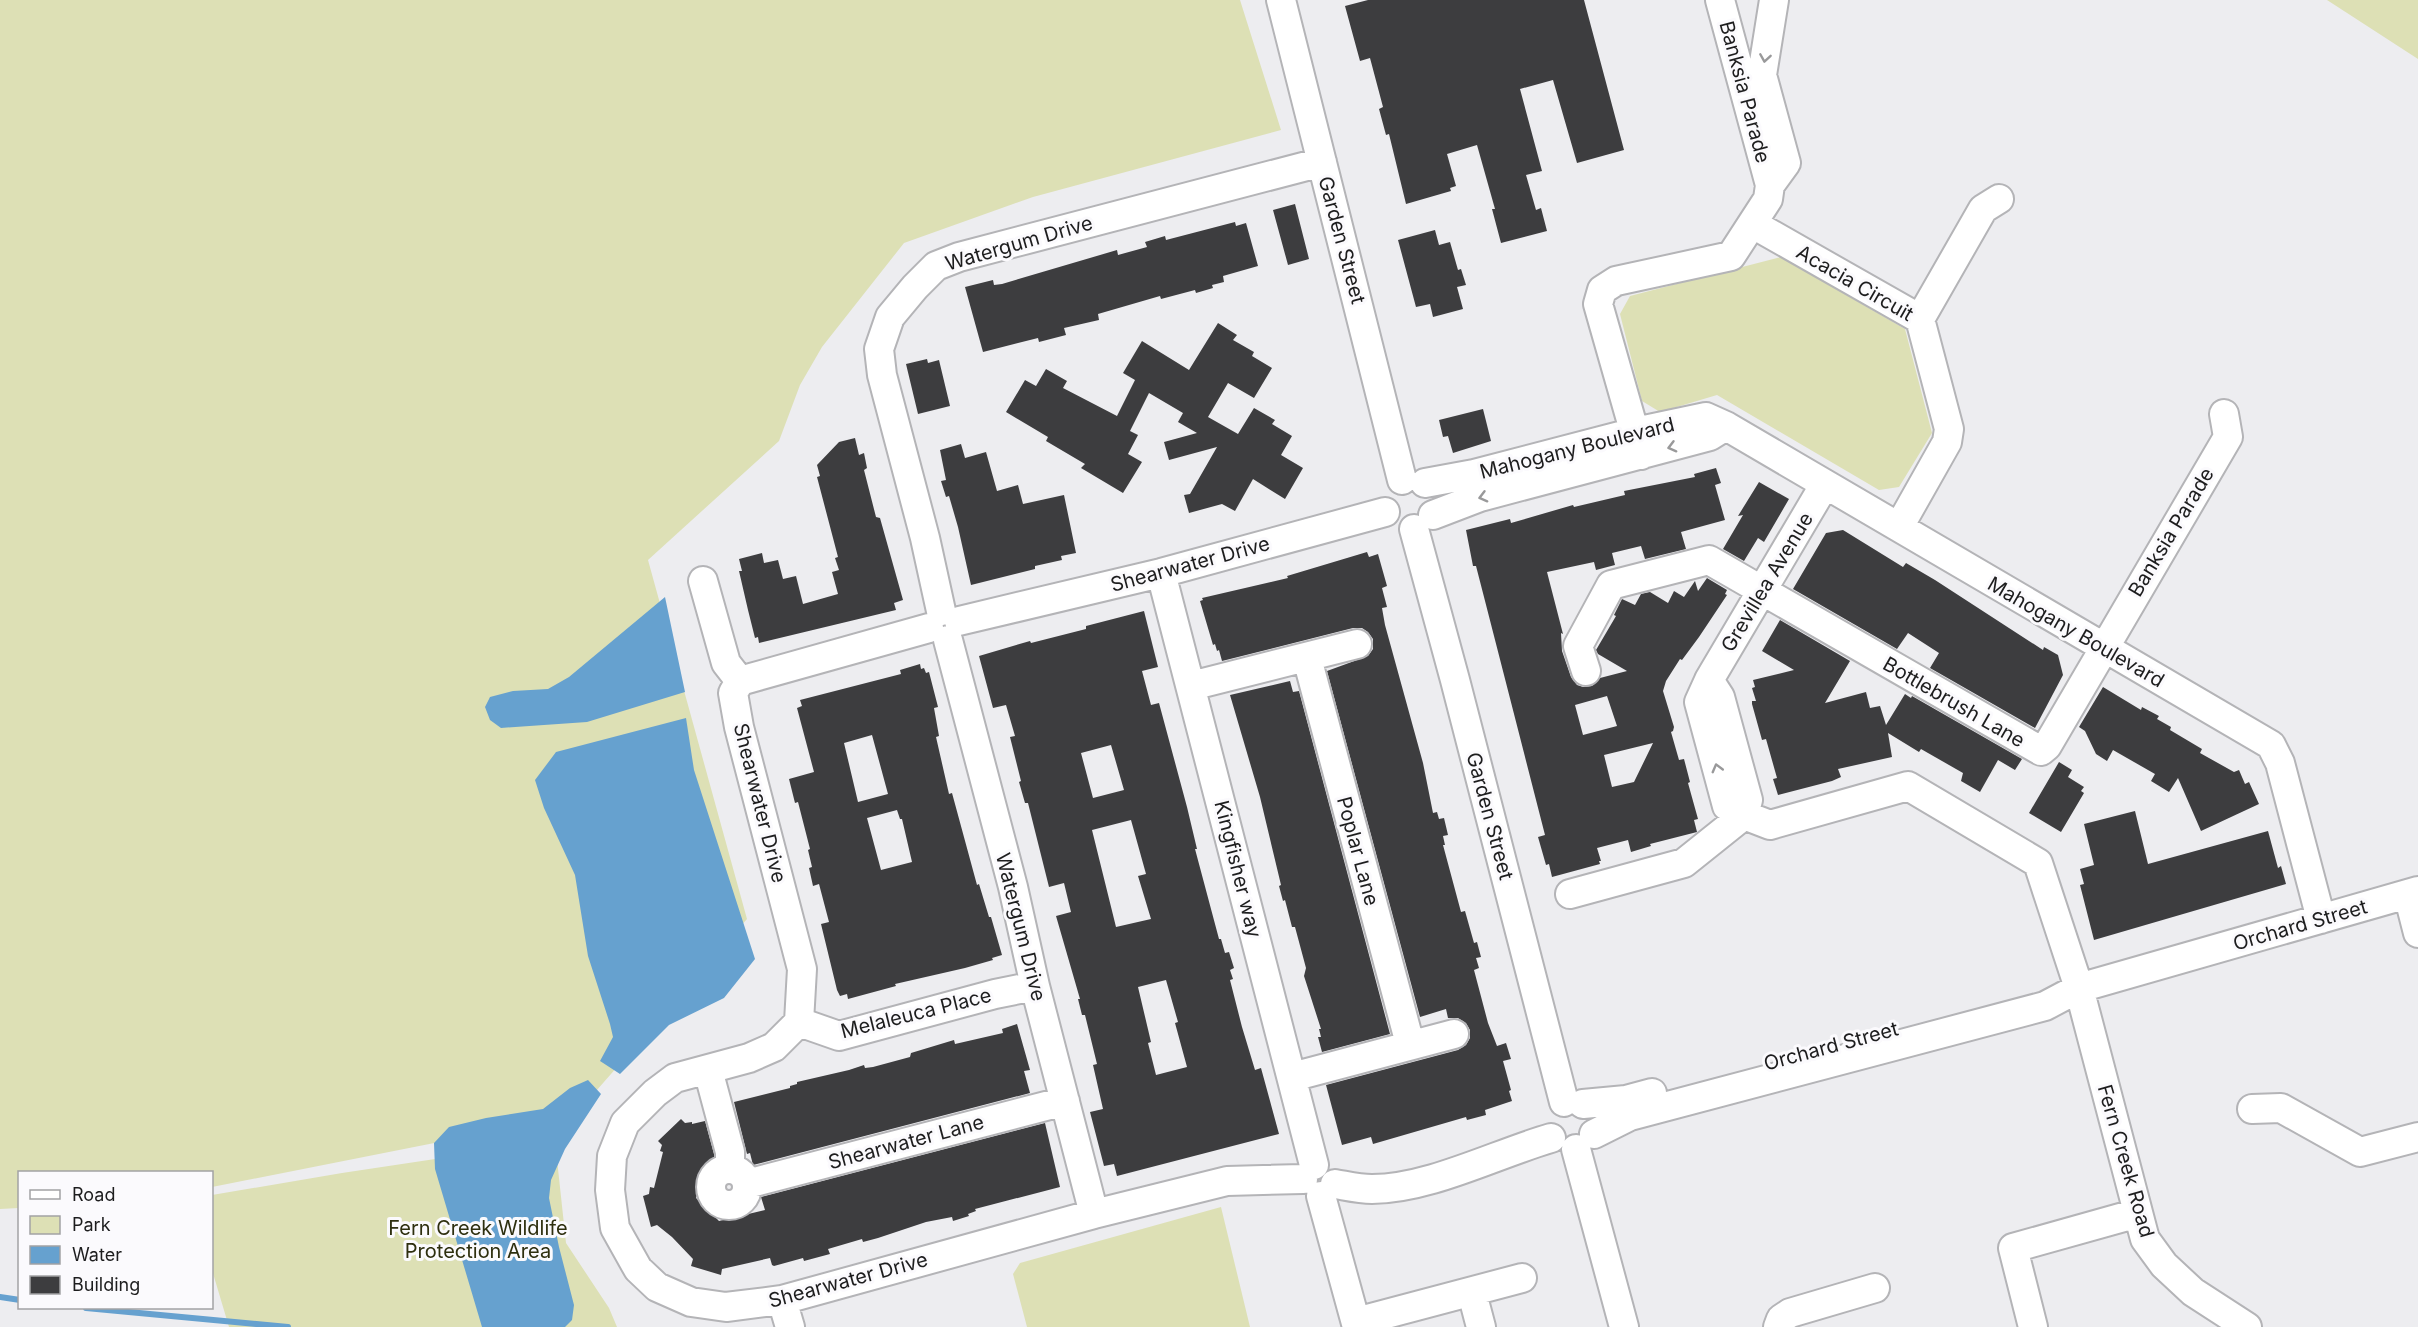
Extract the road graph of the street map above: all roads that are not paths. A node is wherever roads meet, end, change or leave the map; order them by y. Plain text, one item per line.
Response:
1 (1281, 0) edge
2 (1720, 0) edge
3 (1774, 0) edge
4 (1322, 162) junction
5 (1769, 192) junction
6 (1999, 199) dead end
7 (1753, 224) junction
8 (1920, 319) junction
9 (2224, 414) dead end
10 (1638, 443) junction
11 (1414, 481) junction
12 (1825, 484) junction
13 (1385, 512) junction
14 (1424, 522) junction
15 (1899, 527) junction
16 (1161, 573) junction
17 (703, 581) dead end
18 (1763, 590) junction
19 (944, 625) junction
20 (1357, 644) dead end
21 (2103, 648) junction
22 (1306, 658) junction
23 (1586, 670) dead end
24 (740, 681) junction
25 (1191, 686) junction
26 (1744, 815) junction
27 (2413, 892) edge
28 (1570, 894) dead end
29 (2321, 919) junction
30 (2418, 933) edge
31 (1035, 986) junction
32 (2079, 988) junction
33 (799, 1022) junction
34 (1454, 1034) dead end
35 (1410, 1044) junction
36 (708, 1070) junction
37 (1292, 1077) junction
38 (1065, 1101) junction
39 (1573, 1103) junction
40 (2252, 1109) dead end
41 (2418, 1137) edge
42 (1573, 1140) junction
43 (1318, 1181) junction
44 (2138, 1213) junction
45 (1094, 1214) junction
46 (1522, 1278) dead end
47 (1875, 1288) dead end
48 (1472, 1293) junction
49 (782, 1300) junction
50 (1356, 1324) edge
51 (790, 1327) edge
52 (1481, 1327) edge
53 (1624, 1327) edge
54 (1778, 1327) edge
55 (2033, 1327) edge
56 (2247, 1327) edge

1 - 4 street, Garden Street
2 - 5 street, Banksia Parade
3 -> 5 street, Banksia Parade
4 - 11 street, Garden Street
4 - 19 street, Watergum Drive
5 - 7 street
6 - 8 street
7 - 8 street, Acacia Circuit
7 - 10 street
8 - 15 street, Acacia Circuit
9 - 21 street, Banksia Parade
10 - 11 street, Mahogany Boulevard
10 - 12 street, Mahogany Boulevard
10 -> 14 street, Mahogany Boulevard
11 - 13 street
11 - 14 street
12 - 15 street, Mahogany Boulevard
12 - 18 street, Grevillea Avenue
13 - 14 street
13 - 16 street, Shearwater Drive
14 - 39 street, Garden Street
15 - 21 street, Mahogany Boulevard
16 - 19 street, Shearwater Drive
16 - 25 street, Kingfisher way
17 - 24 street
18 - 21 street, Bottlebrush Lane
18 - 23 street
18 - 26 street, Grevillea Avenue
19 - 24 street, Shearwater Drive
19 - 31 street, Watergum Drive
20 - 22 street
21 - 29 street, Mahogany Boulevard
22 - 25 street
22 - 35 street, Poplar Lane
24 - 33 street, Shearwater Drive
25 - 37 street, Kingfisher way
26 - 28 street
26 - 32 street
27 - 29 street, Orchard Street
27 - 30 street
29 - 32 street, Orchard Street
31 - 33 street, Melaleuca Place
31 - 38 street, Watergum Drive
32 - 39 street, Orchard Street
32 - 42 street, Orchard Street
32 - 44 street, Fern Creek Road
33 - 36 street, Shearwater Drive
34 - 35 street
35 - 37 street
36 - 38 street, Shearwater Lane
36 - 49 street, Shearwater Drive
37 - 43 street, Kingfisher way
38 - 45 street, Watergum Drive
39 - 42 street
39 - 42 street
40 - 41 street
42 - 43 street, Shearwater Drive
42 - 53 street
43 - 45 street, Shearwater Drive
43 - 50 street, Kingfisher way
44 - 55 street
44 - 56 street, Fern Creek Road
45 - 49 street, Shearwater Drive
46 - 48 street
47 - 54 street
48 - 50 street
48 - 52 street
49 - 51 street

